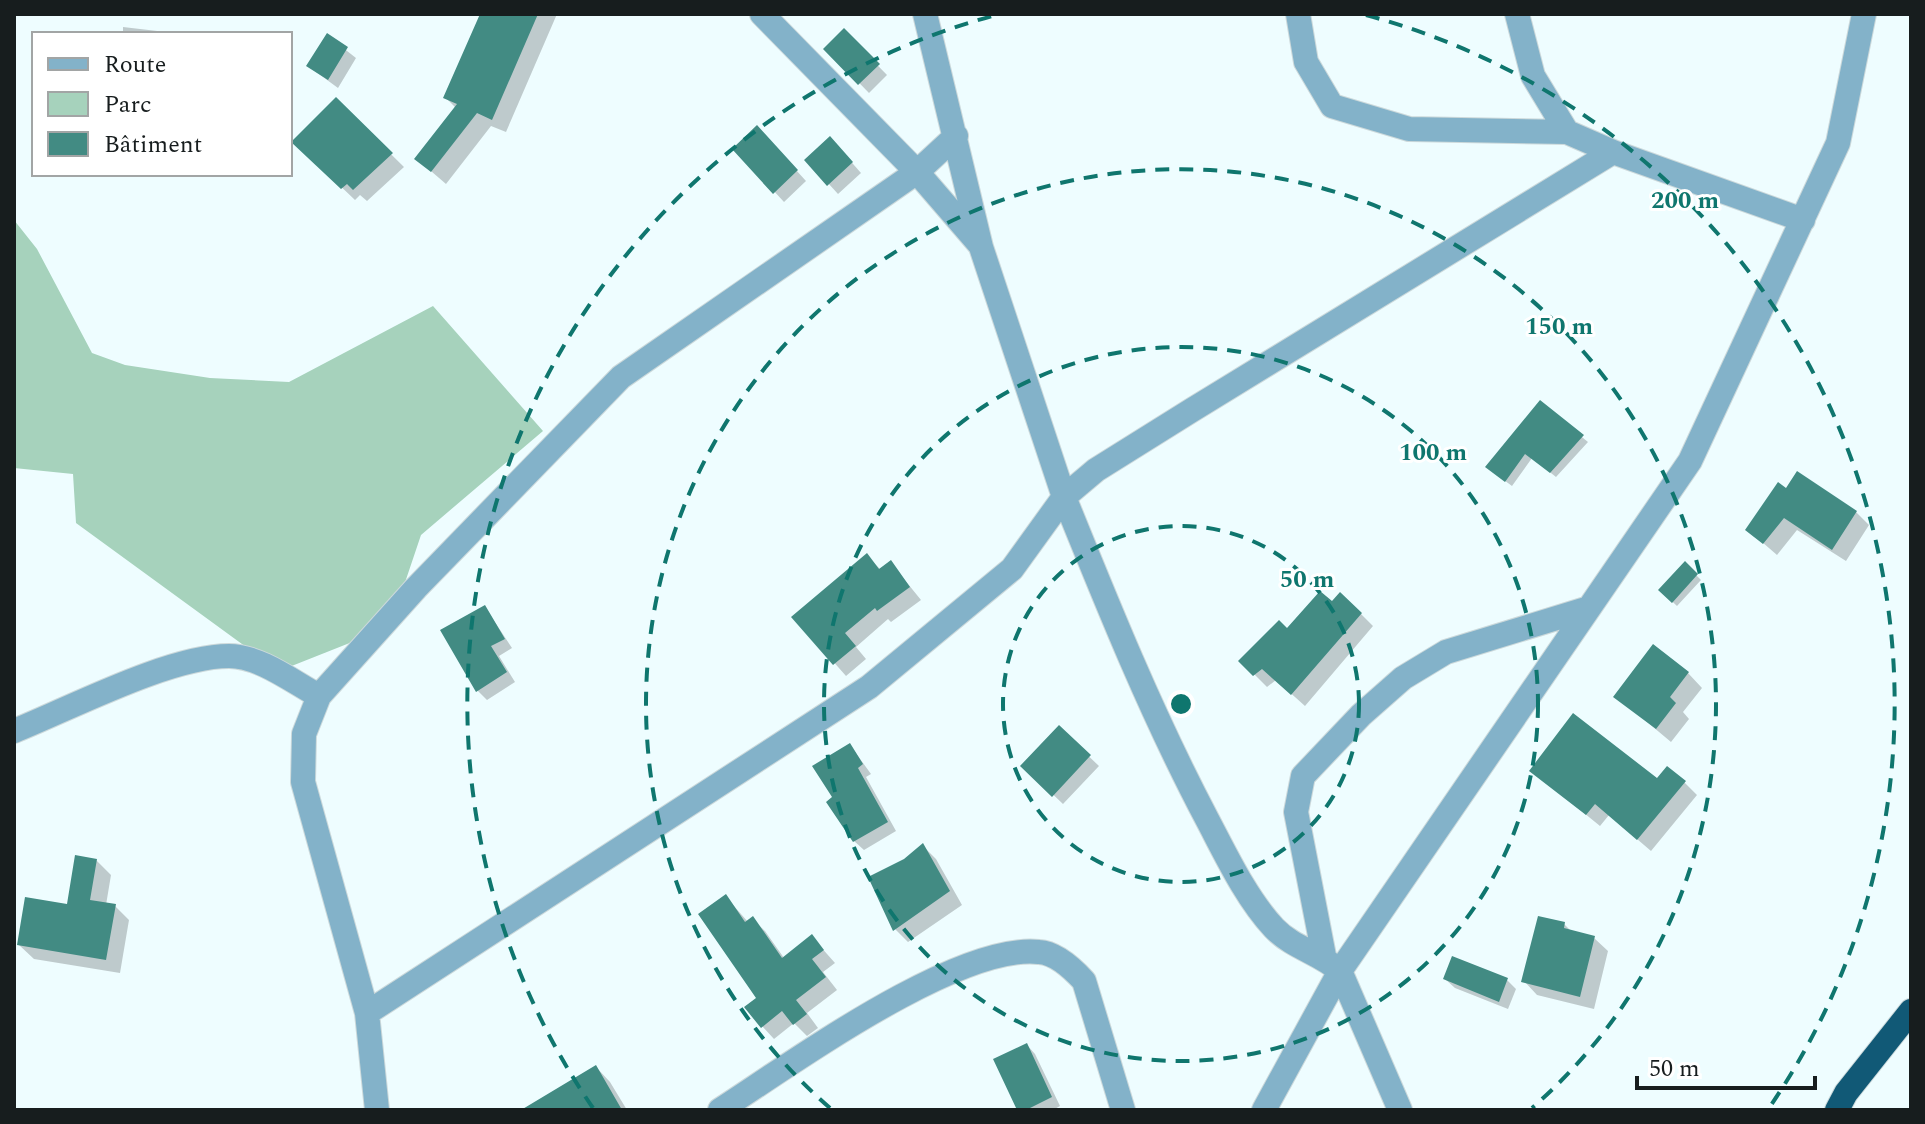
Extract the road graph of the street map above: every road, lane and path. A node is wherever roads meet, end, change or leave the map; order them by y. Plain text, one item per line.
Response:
1 (762, 14) edge
2 (925, 14) edge
3 (1298, 14) edge
4 (1517, 14) edge
5 (1864, 14) edge
6 (1567, 132) junction
7 (956, 136) junction
8 (1613, 152) junction
9 (917, 172) junction
10 (1803, 220) junction
11 (981, 247) junction
12 (1064, 497) junction
13 (1586, 609) junction
14 (319, 696) junction
15 (14, 731) edge
16 (1332, 964) junction
17 (1911, 1011) edge
18 (367, 1013) junction
19 (377, 1110) edge
20 (720, 1110) edge
21 (1123, 1110) edge
22 (1264, 1110) edge
23 (1400, 1110) edge
24 (1837, 1110) edge

1 - 9 street
2 - 7 street
3 - 6 street
4 - 6 street
5 - 10 street
6 - 8 street
7 - 9 street
7 - 11 street
8 - 10 street
8 - 12 street
9 - 11 street
9 - 14 street
10 - 13 street
11 - 12 street
12 - 16 street
12 - 18 street
13 - 16 street
13 - 16 street
14 - 15 street
14 - 18 street
16 - 22 street
16 - 23 street
17 - 24 highway
18 - 19 street
20 - 21 street

